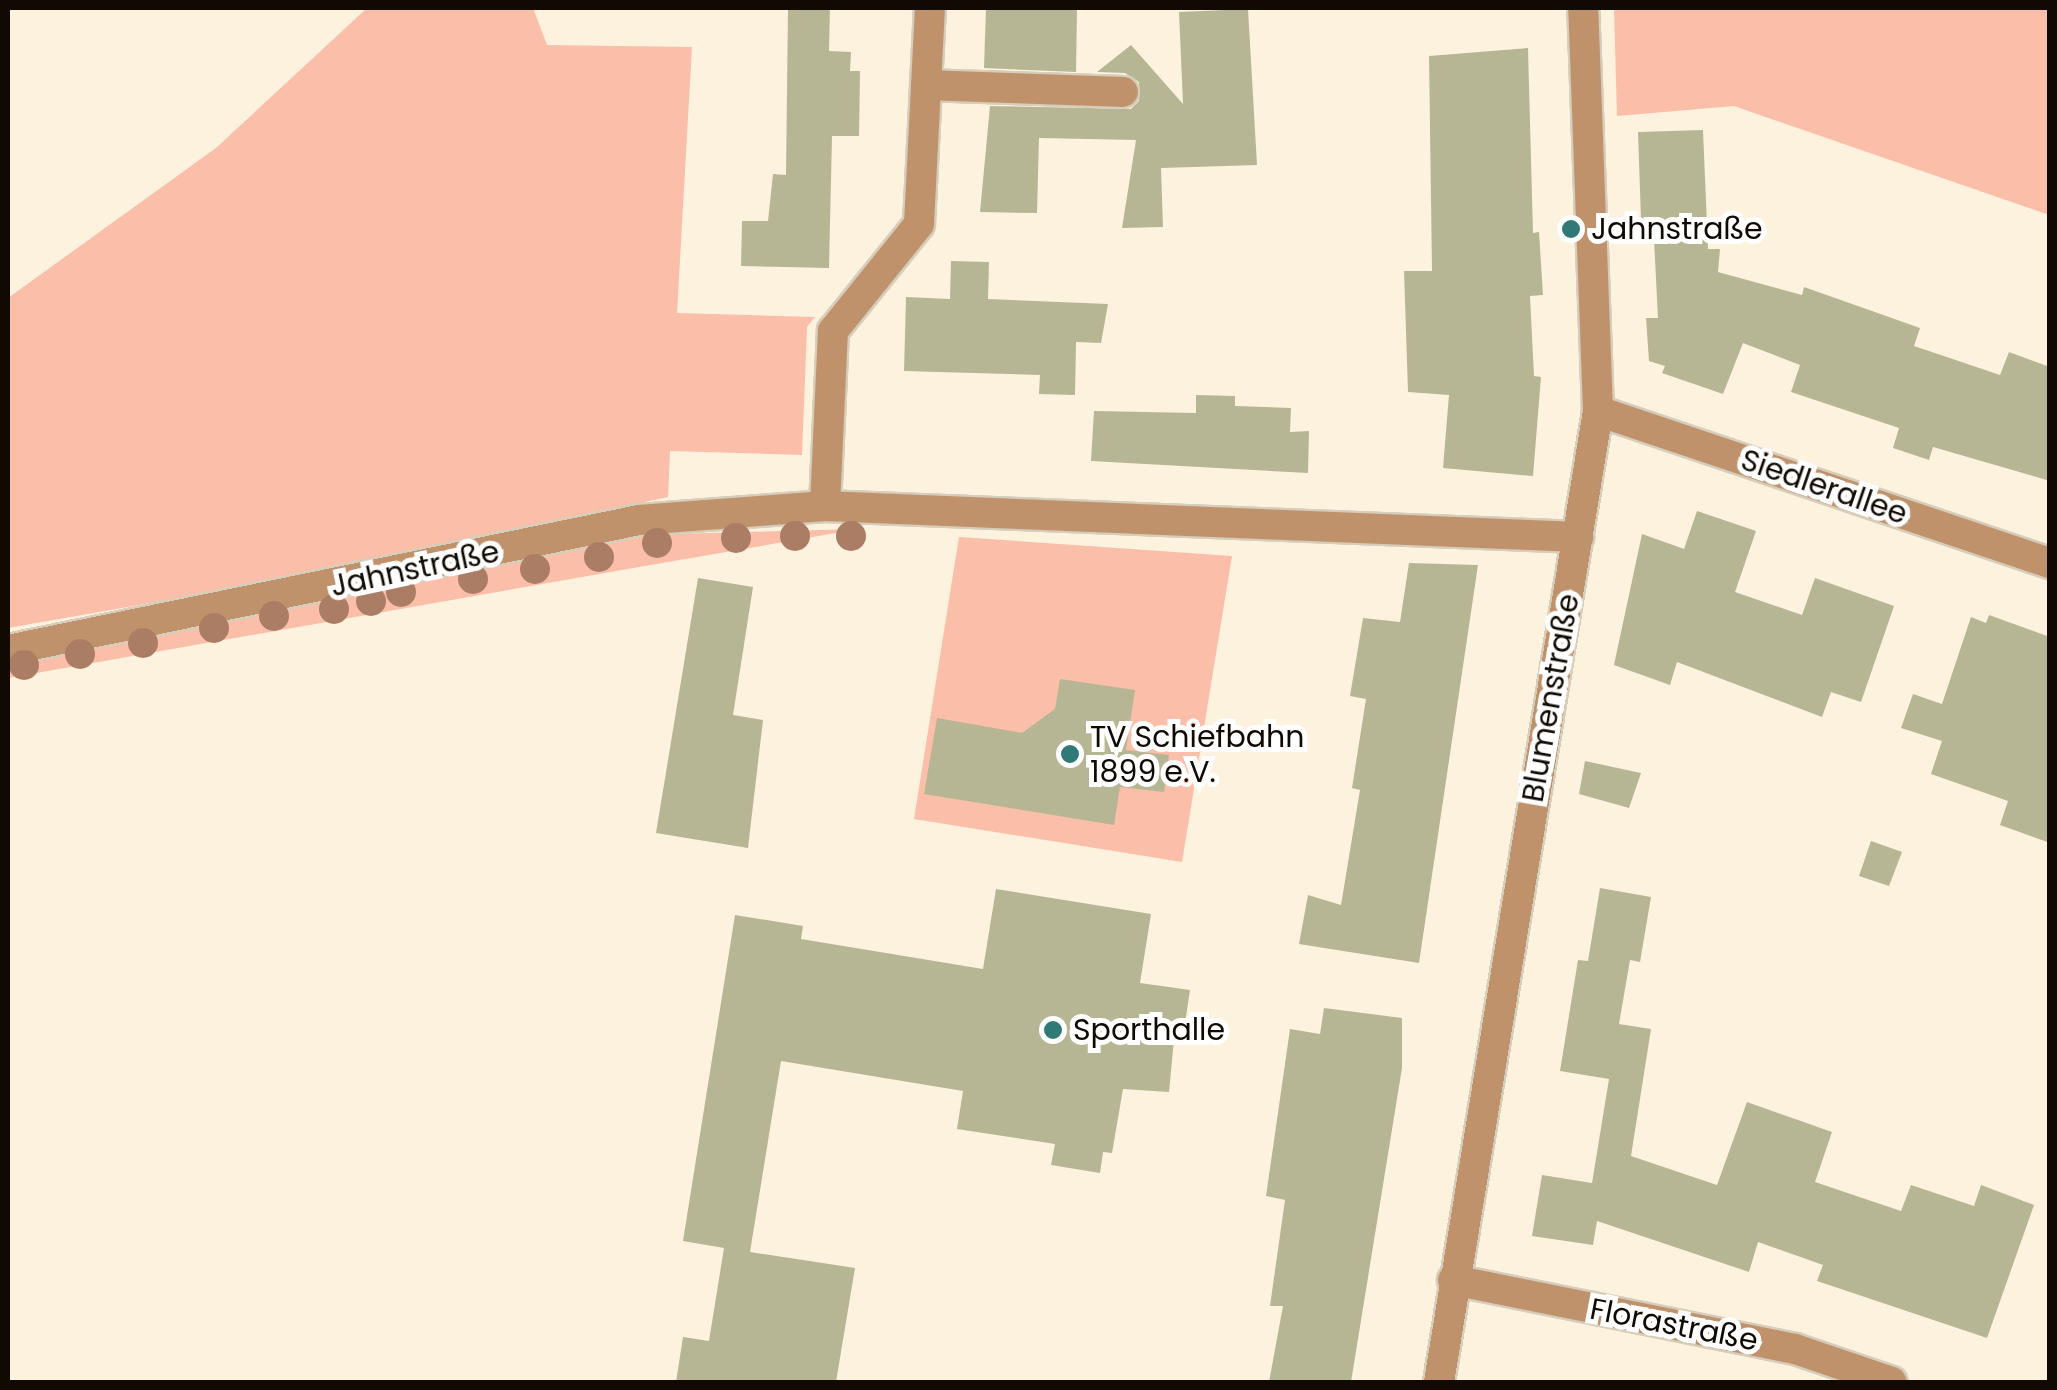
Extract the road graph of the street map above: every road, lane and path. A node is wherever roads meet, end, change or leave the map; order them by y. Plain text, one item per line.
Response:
1 (930, 8) edge
2 (1583, 8) edge
3 (926, 86) junction
4 (1123, 92) dead end
5 (1598, 411) junction
6 (825, 506) junction
7 (1578, 537) junction
8 (2050, 562) edge
9 (8, 650) edge
10 (1453, 1280) junction
11 (1439, 1382) edge
12 (1892, 1382) edge

1 - 3 street
2 - 5 street, Blumenstraße
3 - 4 street
3 - 6 street
5 - 7 street, Blumenstraße
5 - 8 street, Siedlerallee
6 - 7 street, Jahnstraße
6 - 9 street, Jahnstraße
7 - 10 street, Blumenstraße
10 - 11 street, Blumenstraße
10 - 12 street, Florastraße

